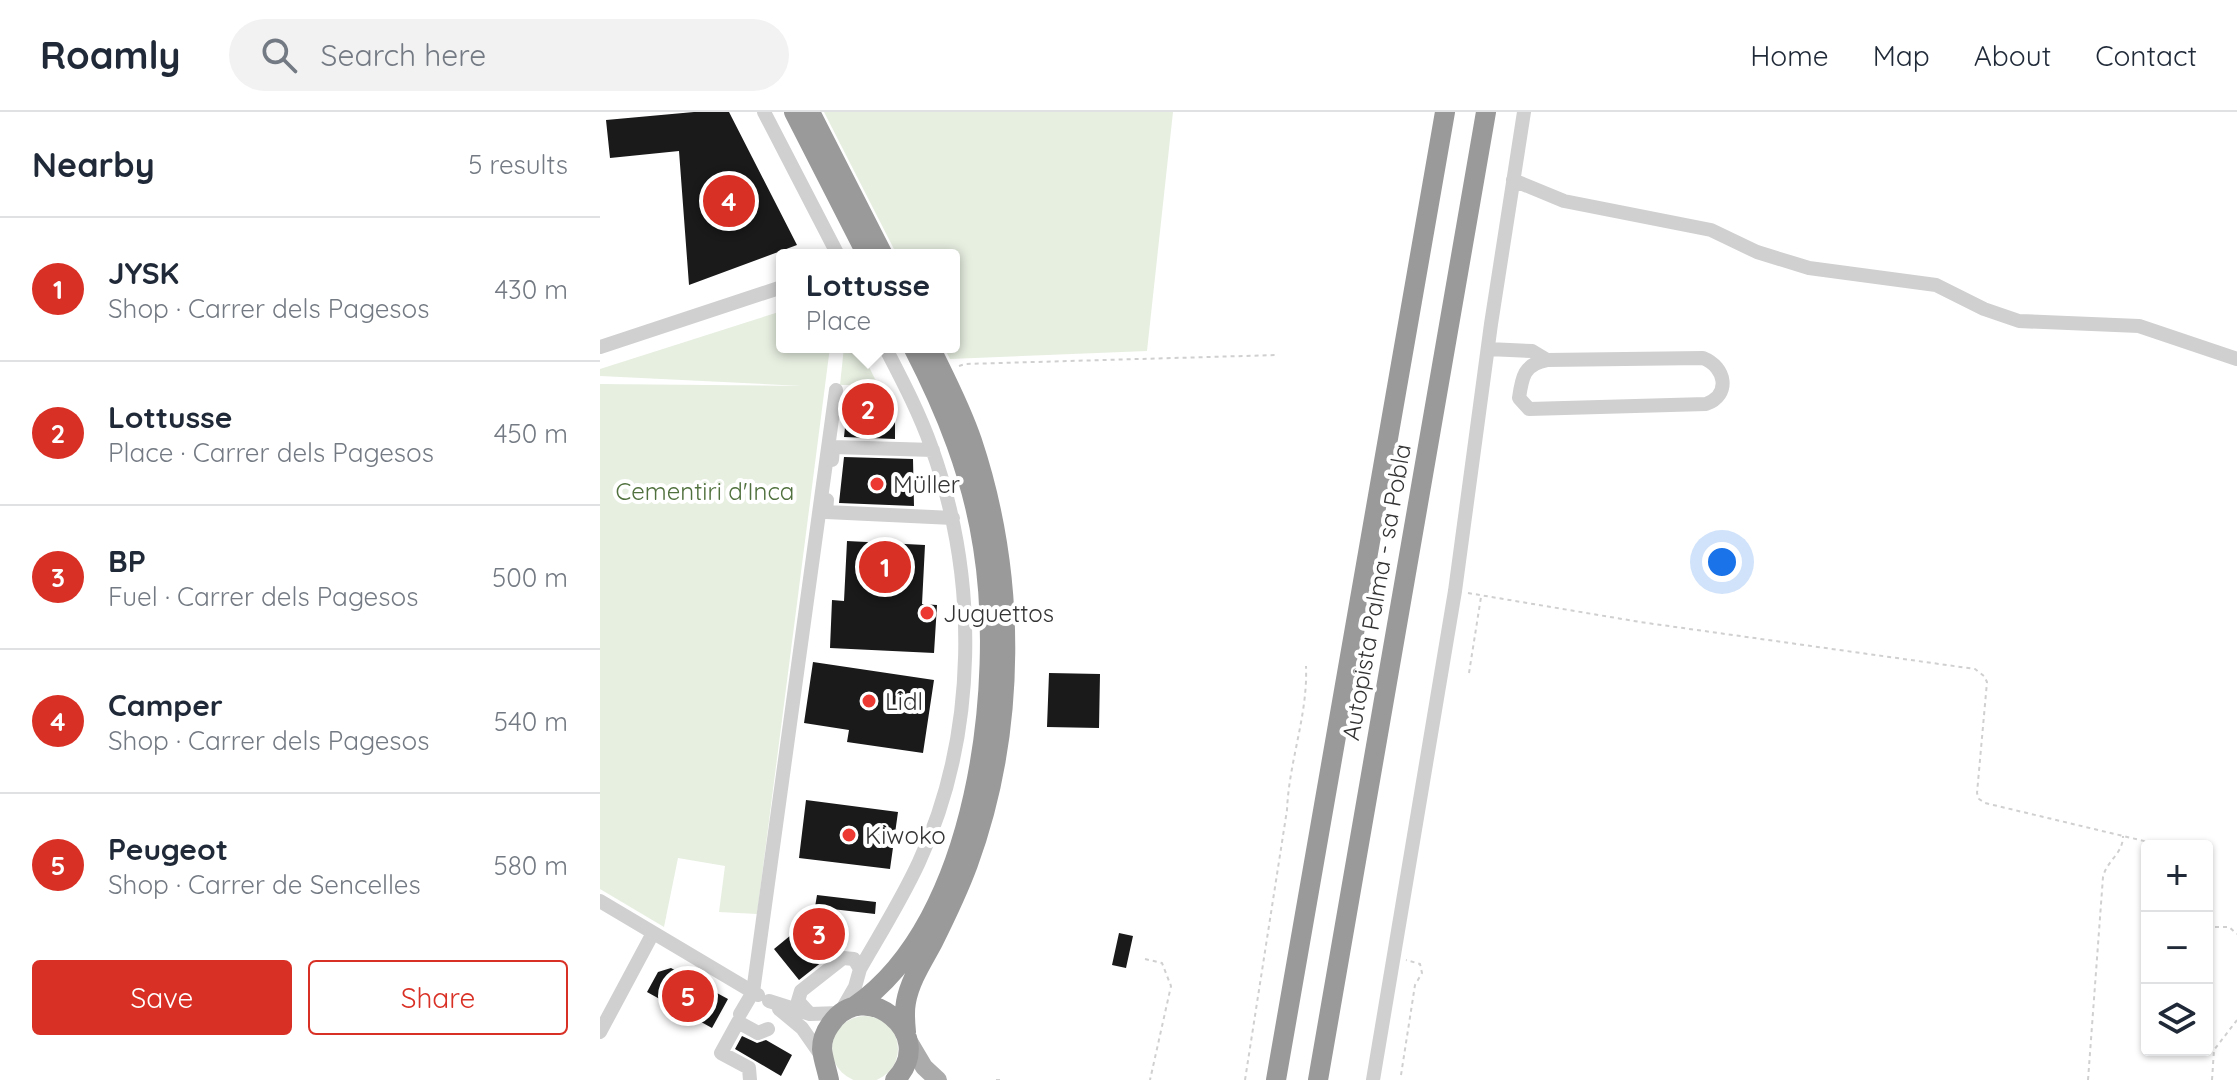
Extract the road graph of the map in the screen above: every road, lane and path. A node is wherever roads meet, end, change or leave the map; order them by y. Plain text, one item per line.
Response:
1 (764, 112) edge
2 (794, 112) edge
3 (810, 112) edge
4 (1445, 112) edge
5 (1486, 112) edge
6 (1524, 112) edge
7 (1513, 180) junction
8 (835, 249) edge
9 (864, 249) edge
10 (880, 249) edge
11 (776, 289) edge
12 (600, 347) edge
13 (1488, 349) junction
14 (888, 353) edge
15 (916, 353) edge
16 (933, 353) edge
17 (1278, 355) dead end
18 (2237, 359) edge
19 (1547, 360) junction
20 (943, 372) junction
21 (836, 390) dead end
22 (933, 450) junction
23 (953, 518) junction
24 (1455, 591) junction
25 (1481, 595) junction
26 (1306, 666) dead end
27 (1469, 673) dead end
28 (2123, 835) junction
29 (2142, 840) edge
30 (600, 901) edge
31 (2213, 927) edge
32 (653, 933) junction
33 (2237, 934) edge
34 (1394, 957) junction
35 (1145, 959) dead end
36 (860, 969) junction
37 (753, 992) junction
38 (769, 1001) junction
39 (847, 1010) junction
40 (740, 1014) dead end
41 (810, 1014) junction
42 (2237, 1020) edge
43 (768, 1029) dead end
44 (600, 1032) edge
45 (907, 1036) junction
46 (829, 1072) edge
47 (1401, 1075) dead end
48 (750, 1080) edge
49 (895, 1080) edge
50 (938, 1080) edge
51 (996, 1080) edge
52 (1002, 1080) edge
53 (1150, 1080) edge
54 (1245, 1080) edge
55 (1276, 1080) edge
56 (1318, 1080) edge
57 (1373, 1080) edge
58 (2088, 1080) edge
59 (2212, 1080) edge

1 - 8 street
2 - 9 highway
3 - 10 highway
4 - 55 highway, Autopista Palma - sa Pobla
5 - 56 highway, Autopista Palma - sa Pobla
6 - 7 street
7 - 13 street
7 - 18 street
11 - 12 street
13 - 19 street
13 - 24 street
14 - 22 street
15 - 39 highway
16 - 20 highway
17 - 20 path
19 - 19 street
20 - 45 highway
21 - 37 street
22 - 23 street
22 - 23 street
23 - 36 street
24 - 25 path
24 - 34 street
25 - 27 path
25 - 28 path
26 - 54 path
28 - 29 path
28 - 58 path
30 - 32 street
31 - 33 path
32 - 37 street
32 - 44 street
34 - 47 path
34 - 57 street
35 - 53 path
36 - 39 street
36 - 41 street
37 - 38 street
37 - 40 street
38 - 41 street
38 - 46 street
39 - 41 street
39 - 45 highway
39 - 46 highway
42 - 59 path
43 - 48 street
45 - 49 highway
45 - 50 main road
51 - 52 path

